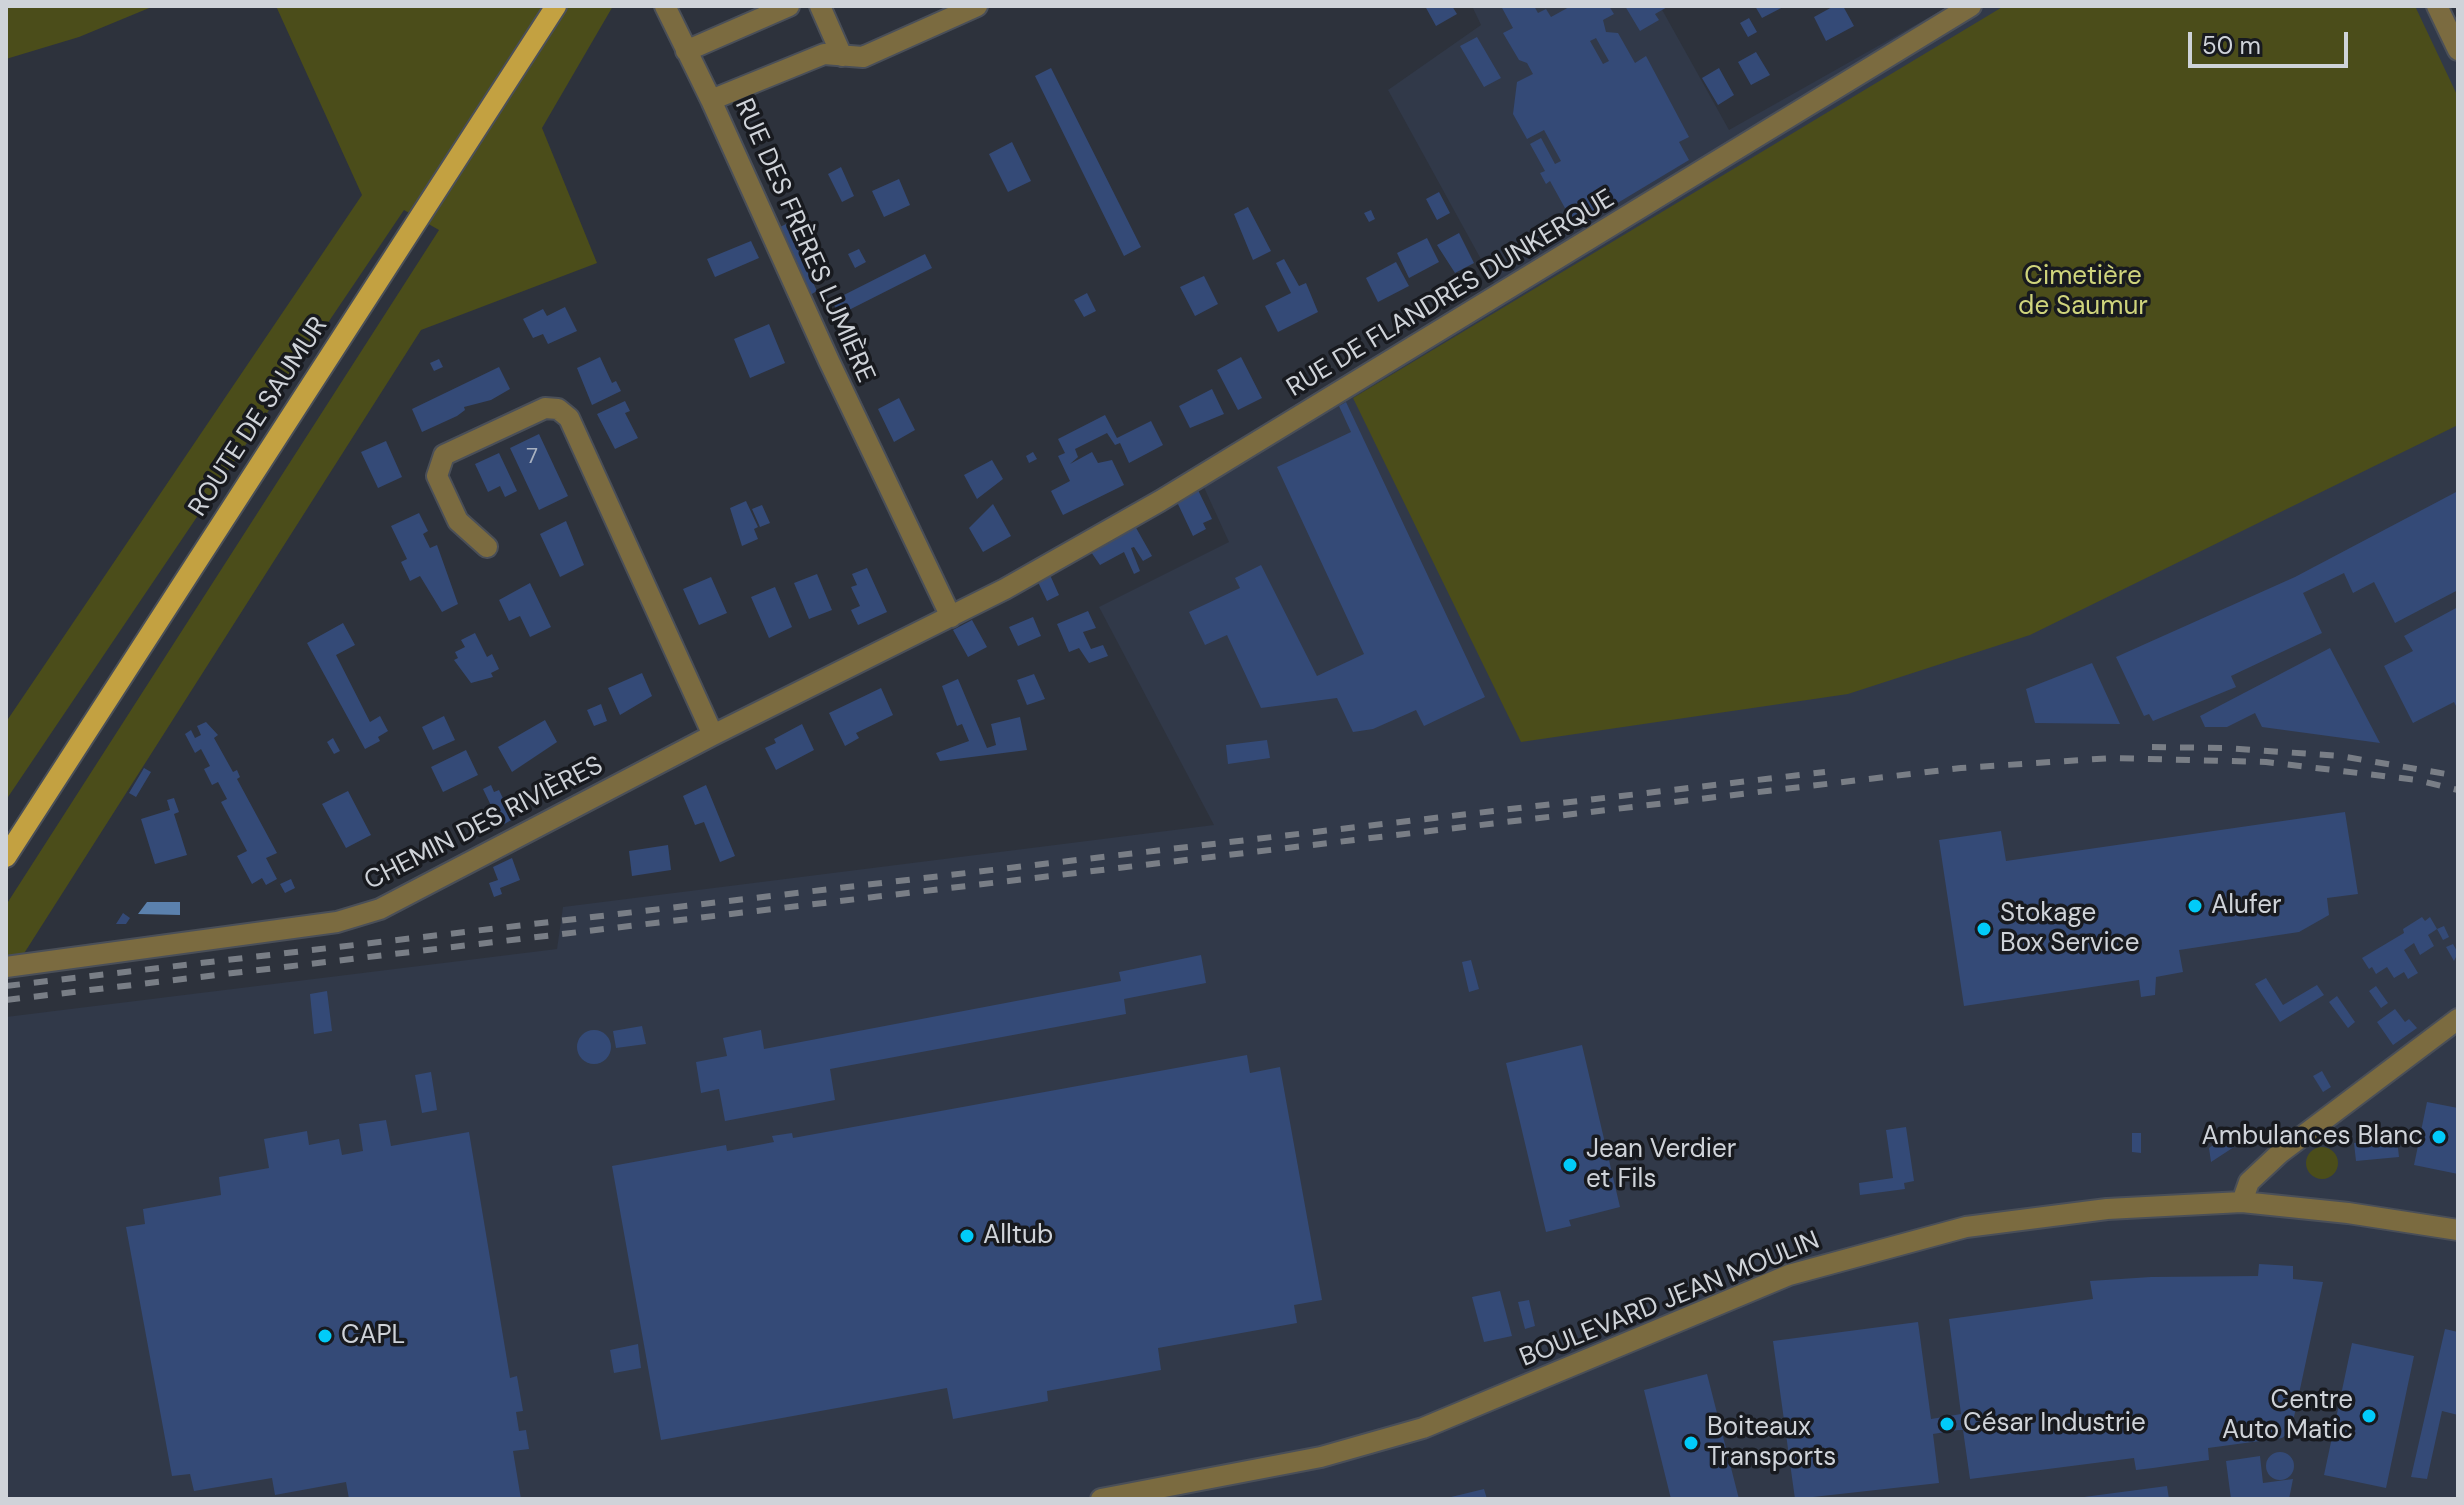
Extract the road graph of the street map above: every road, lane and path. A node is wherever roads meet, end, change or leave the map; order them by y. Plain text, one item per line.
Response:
1 (556, 6) edge
2 (665, 6) edge
3 (789, 6) edge
4 (820, 6) edge
5 (977, 6) edge
6 (1971, 6) edge
7 (2437, 6) edge
8 (2458, 50) edge
9 (686, 51) junction
10 (842, 56) junction
11 (711, 100) junction
12 (487, 547) dead end
13 (951, 617) junction
14 (713, 735) junction
15 (6, 857) edge
16 (6, 967) edge
17 (2458, 1019) edge
18 (2242, 1202) junction
19 (2458, 1230) edge
20 (1101, 1499) edge

1 - 15 main road, ROUTE DE SAUMUR
2 - 9 street
3 - 9 street
4 - 10 street
5 - 10 street, RUE DES FRÈRES LUMIÈRE
6 - 13 street, RUE DE FLANDRES DUNKERQUE
7 - 8 street
9 - 11 street
10 - 11 street, RUE DES FRÈRES LUMIÈRE
11 - 13 street, RUE DES FRÈRES LUMIÈRE
12 - 14 street
13 - 14 street, CHEMIN DES RIVIÈRES
14 - 16 street, CHEMIN DES RIVIÈRES
17 - 18 street
18 - 19 street, BOULEVARD JEAN MOULIN
18 - 20 street, BOULEVARD JEAN MOULIN

